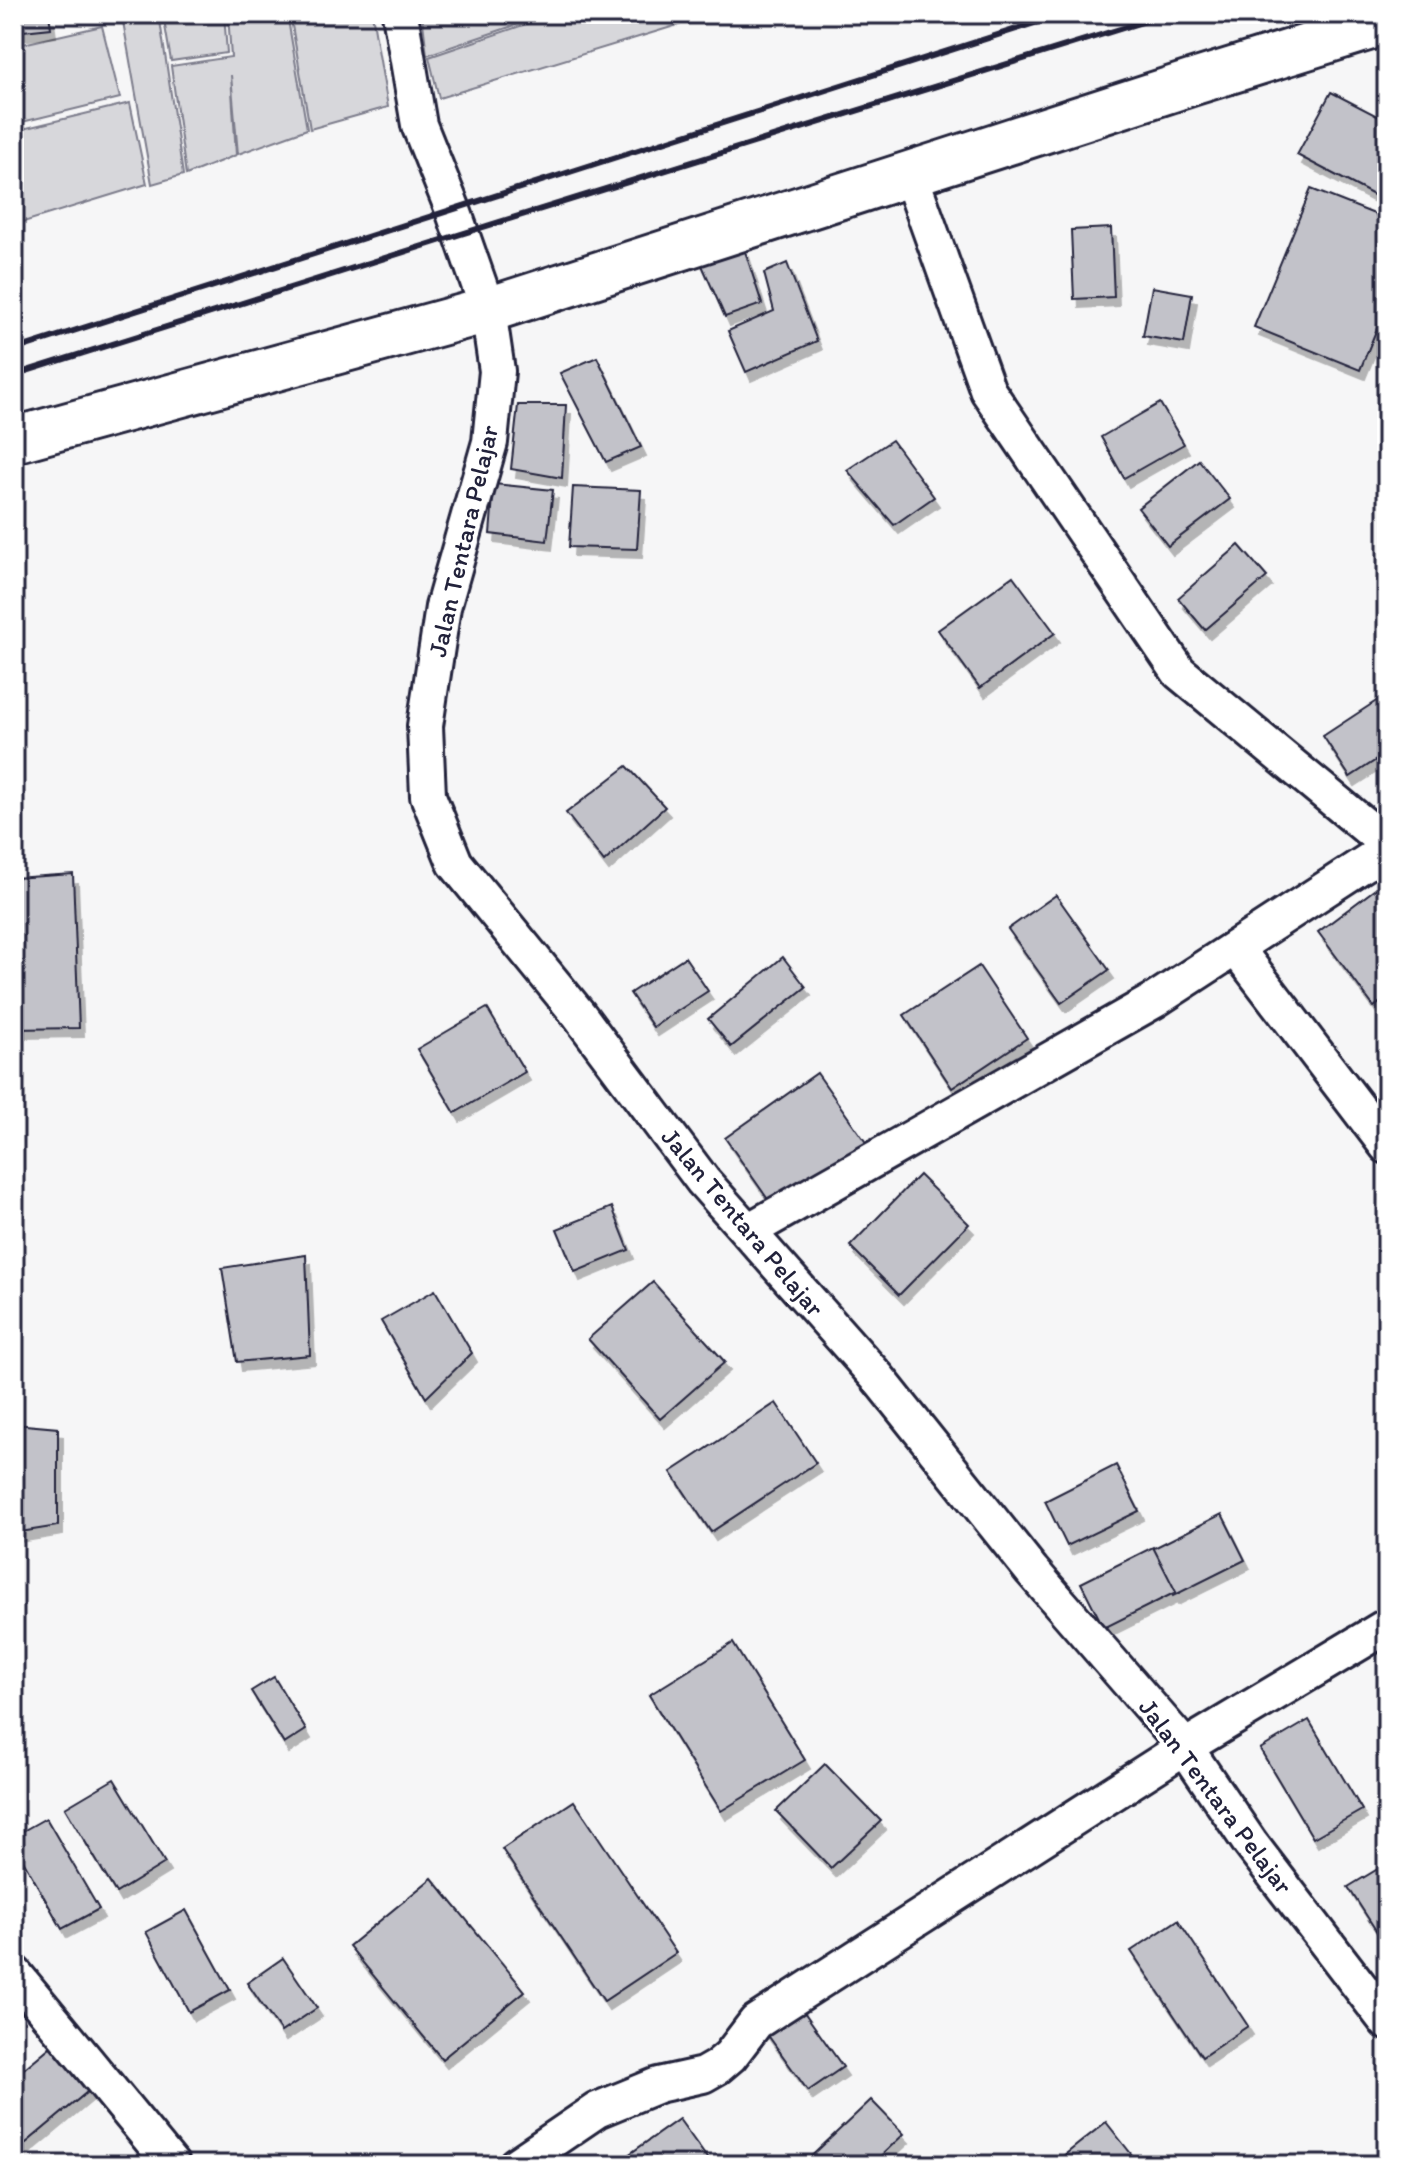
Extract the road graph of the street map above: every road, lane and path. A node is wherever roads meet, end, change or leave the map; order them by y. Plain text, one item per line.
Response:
1 (400, 14) edge
2 (1387, 22) edge
3 (910, 174) junction
4 (488, 310) junction
5 (14, 440) edge
6 (1387, 846) edge
7 (1236, 948) junction
8 (1387, 1146) edge
9 (748, 1231) junction
10 (1387, 1626) edge
11 (1185, 1747) junction
12 (14, 1973) edge
13 (1387, 2022) edge
14 (172, 2165) edge
15 (516, 2165) edge

1 - 4 street, Jalan Tentara Pelajar
2 - 3 street
3 - 4 street
3 - 6 street
4 - 5 street
4 - 9 street, Jalan Tentara Pelajar
6 - 7 street
7 - 8 street
7 - 9 street
9 - 11 street, Jalan Tentara Pelajar
10 - 11 street
11 - 13 street, Jalan Tentara Pelajar
11 - 15 street
12 - 14 street

